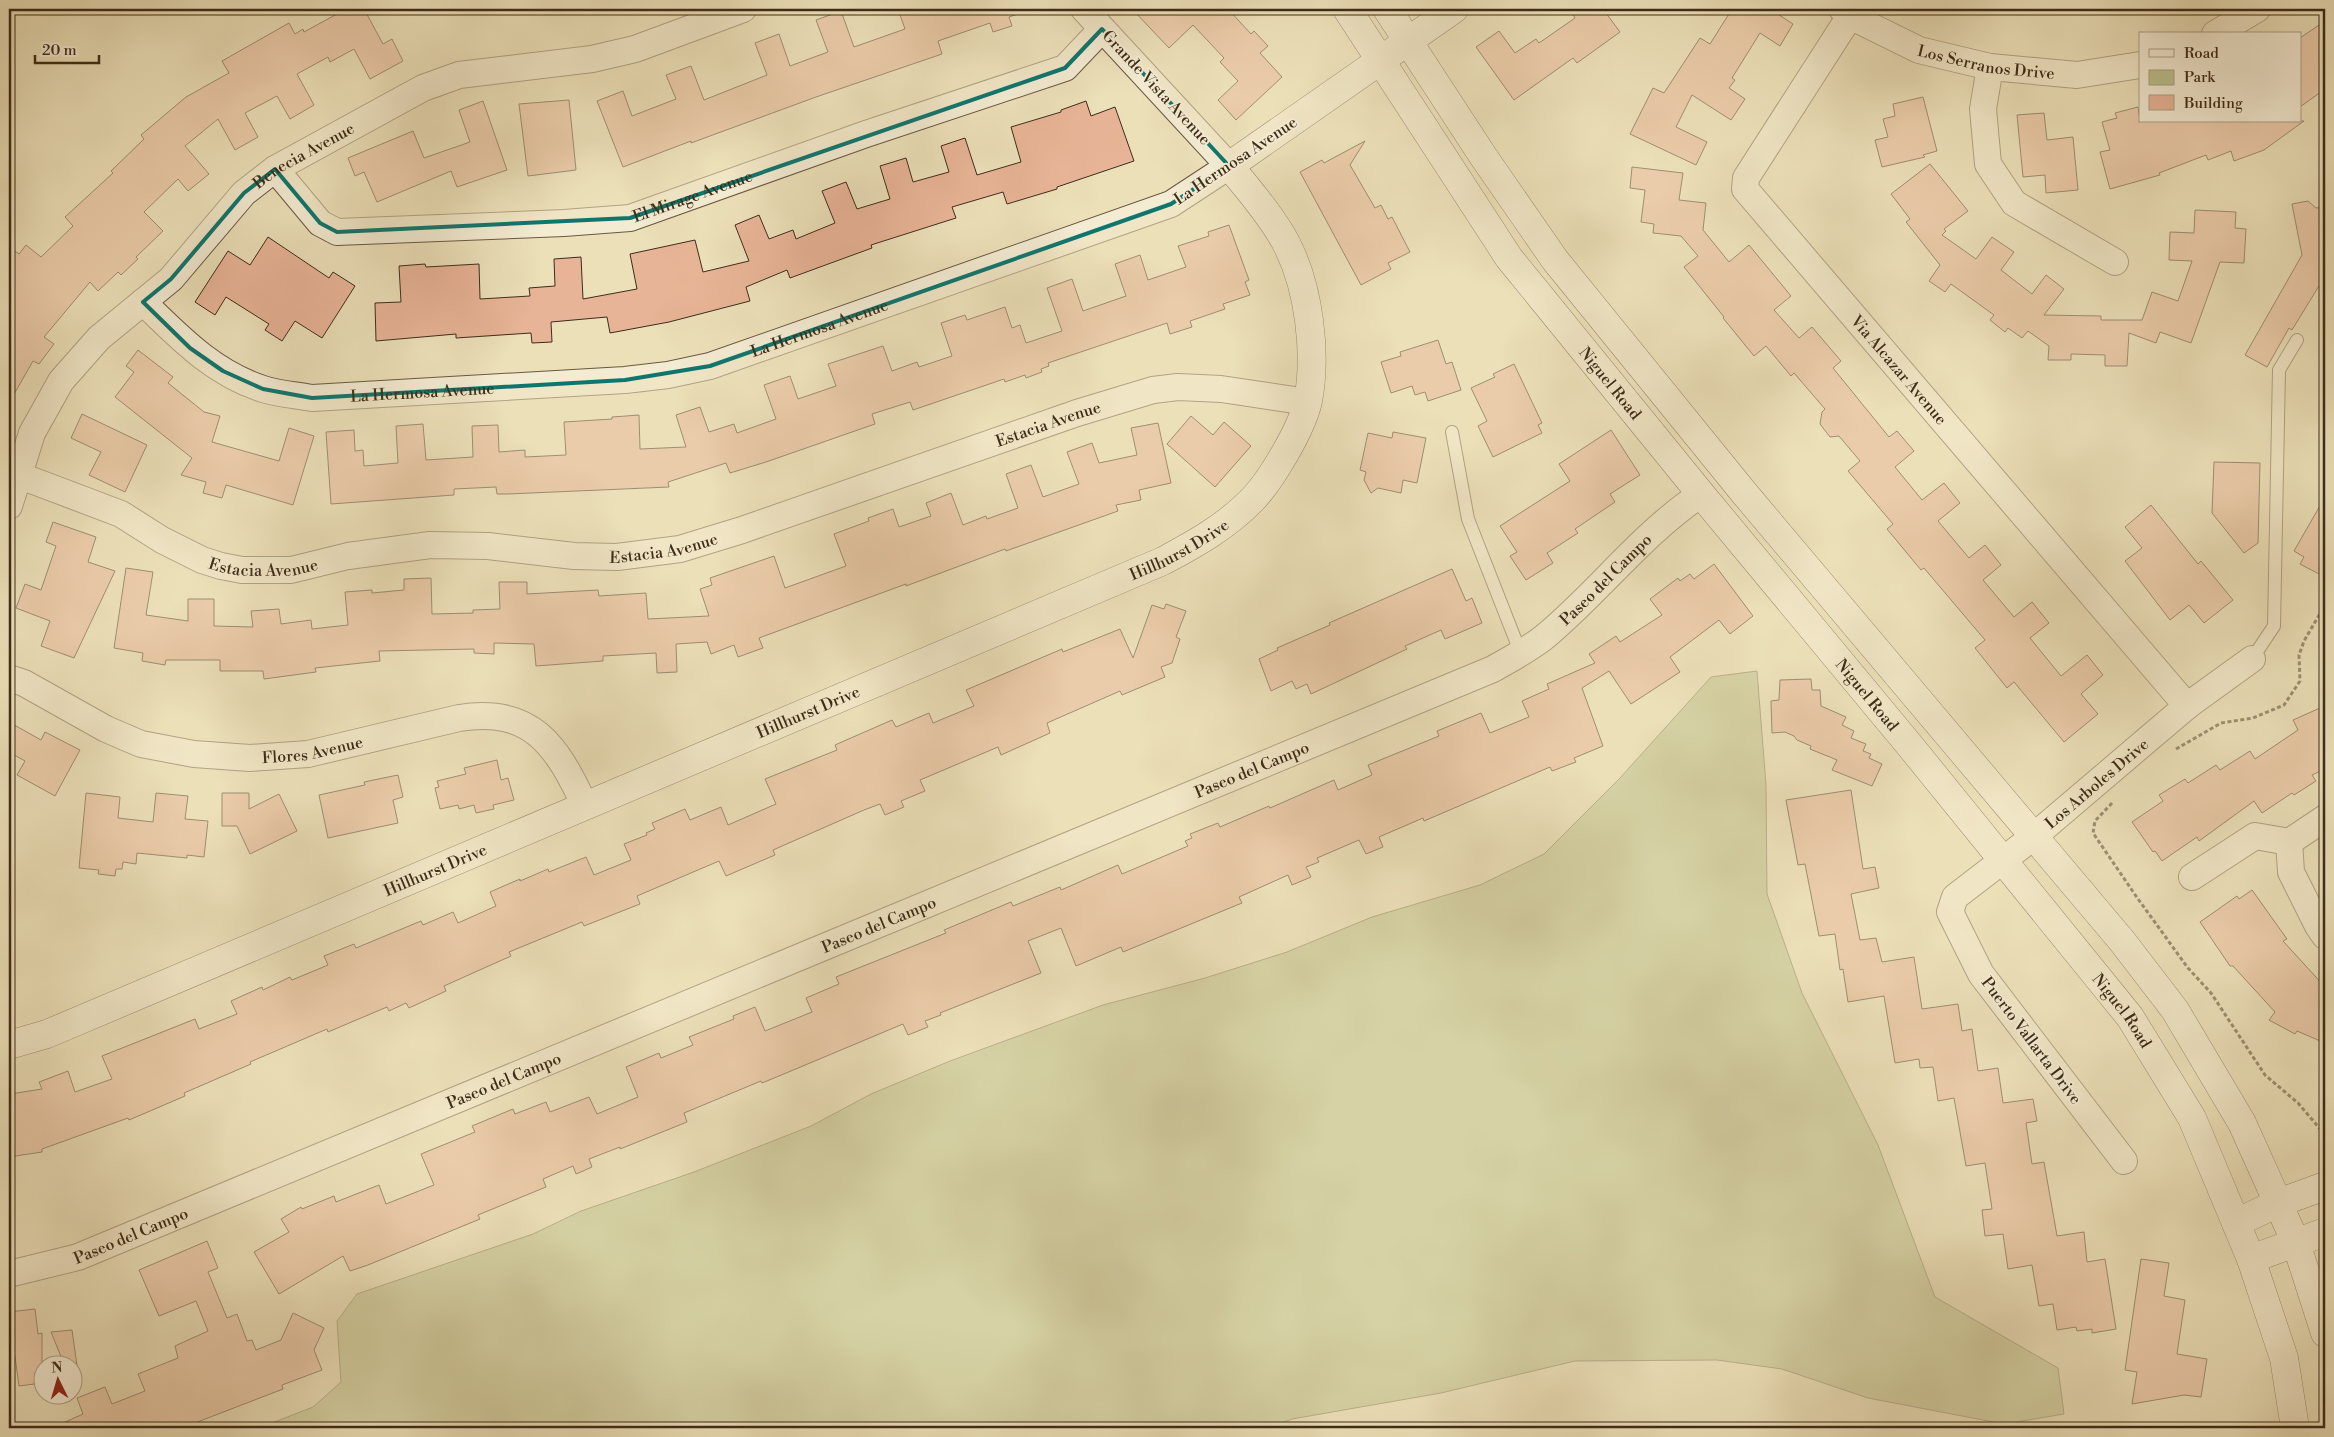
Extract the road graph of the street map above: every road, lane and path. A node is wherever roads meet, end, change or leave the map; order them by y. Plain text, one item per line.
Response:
1 (744, 9) edge
2 (1084, 9) edge
3 (1347, 9) edge
4 (1387, 9) edge
5 (1454, 9) edge
6 (2257, 9) edge
7 (1846, 12) edge
8 (1102, 29) junction
9 (2218, 32) edge
10 (1406, 41) junction
11 (1380, 61) junction
12 (2139, 65) edge
13 (1990, 67) junction
14 (1229, 166) junction
15 (275, 169) junction
16 (2116, 262) dead end
17 (143, 302) junction
18 (2298, 340) dead end
19 (1642, 367) junction
20 (1308, 402) junction
21 (1452, 432) dead end
22 (18, 475) junction
23 (1701, 494) junction
24 (9, 506) edge
25 (1826, 589) junction
26 (1520, 654) junction
27 (2252, 659) joint
28 (9, 678) edge
29 (2187, 706) junction
30 (585, 806) junction
31 (2325, 818) edge
32 (2033, 837) junction
33 (2289, 842) junction
34 (2004, 861) junction
35 (2192, 877) dead end
36 (1950, 912) joint
37 (2325, 936) edge
38 (9, 1045) edge
39 (2124, 1161) dead end
40 (2325, 1186) edge
41 (2278, 1203) junction
42 (2236, 1223) junction
43 (2325, 1232) edge
44 (2296, 1243) junction
45 (2251, 1259) junction
46 (9, 1274) edge
47 (2325, 1333) edge
48 (2295, 1428) edge

1 - 15 street, Benecia Avenue
2 - 8 street, Grande Vista Avenue
3 - 11 main road, Niguel Road
4 - 10 main road, Niguel Road
5 - 10 main road, La Hermosa Avenue
6 - 9 street
7 - 13 street, Los Serranos Drive
7 - 29 street, Via Alcazar Avenue
8 - 14 street, Grande Vista Avenue
8 - 15 street, El Mirage Avenue
10 - 11 main road, La Hermosa Avenue
10 - 19 main road, Niguel Road
11 - 14 main road, La Hermosa Avenue
11 - 23 main road, Niguel Road
12 - 13 street, Los Serranos Drive
13 - 16 street
14 - 17 street, La Hermosa Avenue
14 - 20 main road, Hillhurst Drive
15 - 17 street, Benecia Avenue
17 - 22 street, Benecia Avenue
18 - 27 lane
19 - 23 main road
19 - 25 main road, Niguel Road
20 - 22 street, Estacia Avenue
20 - 30 main road, Hillhurst Drive
21 - 26 lane
22 - 24 street, Benecia Avenue
23 - 25 main road
23 - 26 street, Paseo del Campo
23 - 34 main road, Niguel Road
25 - 32 main road, Niguel Road
26 - 46 street, Paseo del Campo
27 - 29 street, Los Arboles Drive
28 - 30 street, Flores Avenue
29 - 32 street, Los Arboles Drive
30 - 38 main road, Hillhurst Drive
31 - 33 street
32 - 34 street, Los Arboles Drive
32 - 41 main road, Niguel Road
33 - 35 street
33 - 37 street
34 - 36 street, Los Arboles Drive
34 - 42 main road, Niguel Road
36 - 39 street, Puerto Vallarta Drive
40 - 41 main road
41 - 42 main road
41 - 44 main road, Niguel Road
42 - 45 main road, Niguel Road
43 - 44 main road
44 - 45 main road
44 - 47 main road, Niguel Road
45 - 48 main road, Niguel Road

